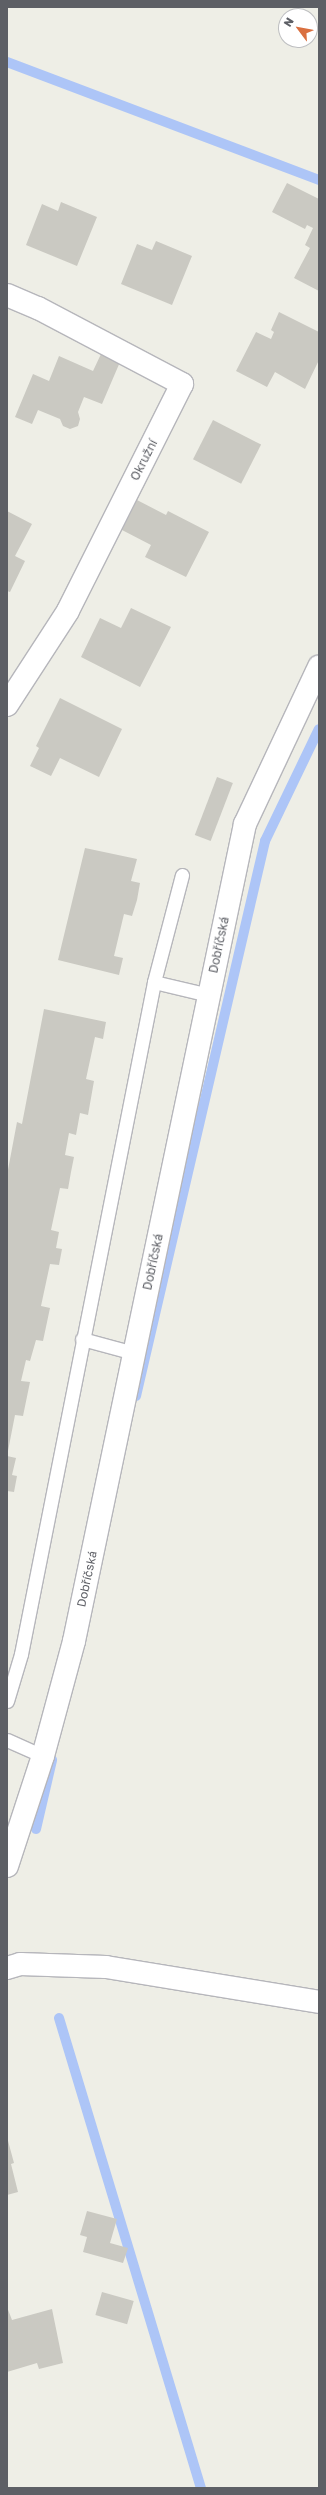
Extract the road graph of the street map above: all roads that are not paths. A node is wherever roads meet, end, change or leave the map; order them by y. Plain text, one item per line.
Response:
1 (7, 295) edge
2 (319, 667) edge
3 (7, 705) edge
4 (182, 876) dead end
5 (154, 982) junction
6 (209, 995) junction
7 (82, 1339) junction
8 (134, 1353) junction
9 (7, 1701) edge
10 (7, 1740) edge
11 (43, 1756) junction
12 (7, 1866) edge
13 (7, 1968) edge
14 (319, 2002) edge

1 - 3 street, Okružní
2 - 6 street, Dobříčská
4 - 5 lane
5 - 6 lane
5 - 7 lane
6 - 8 street, Dobříčská
7 - 8 lane
7 - 9 lane
8 - 11 street, Dobříčská
10 - 11 lane
11 - 12 street, Dobříčská
13 - 14 street

